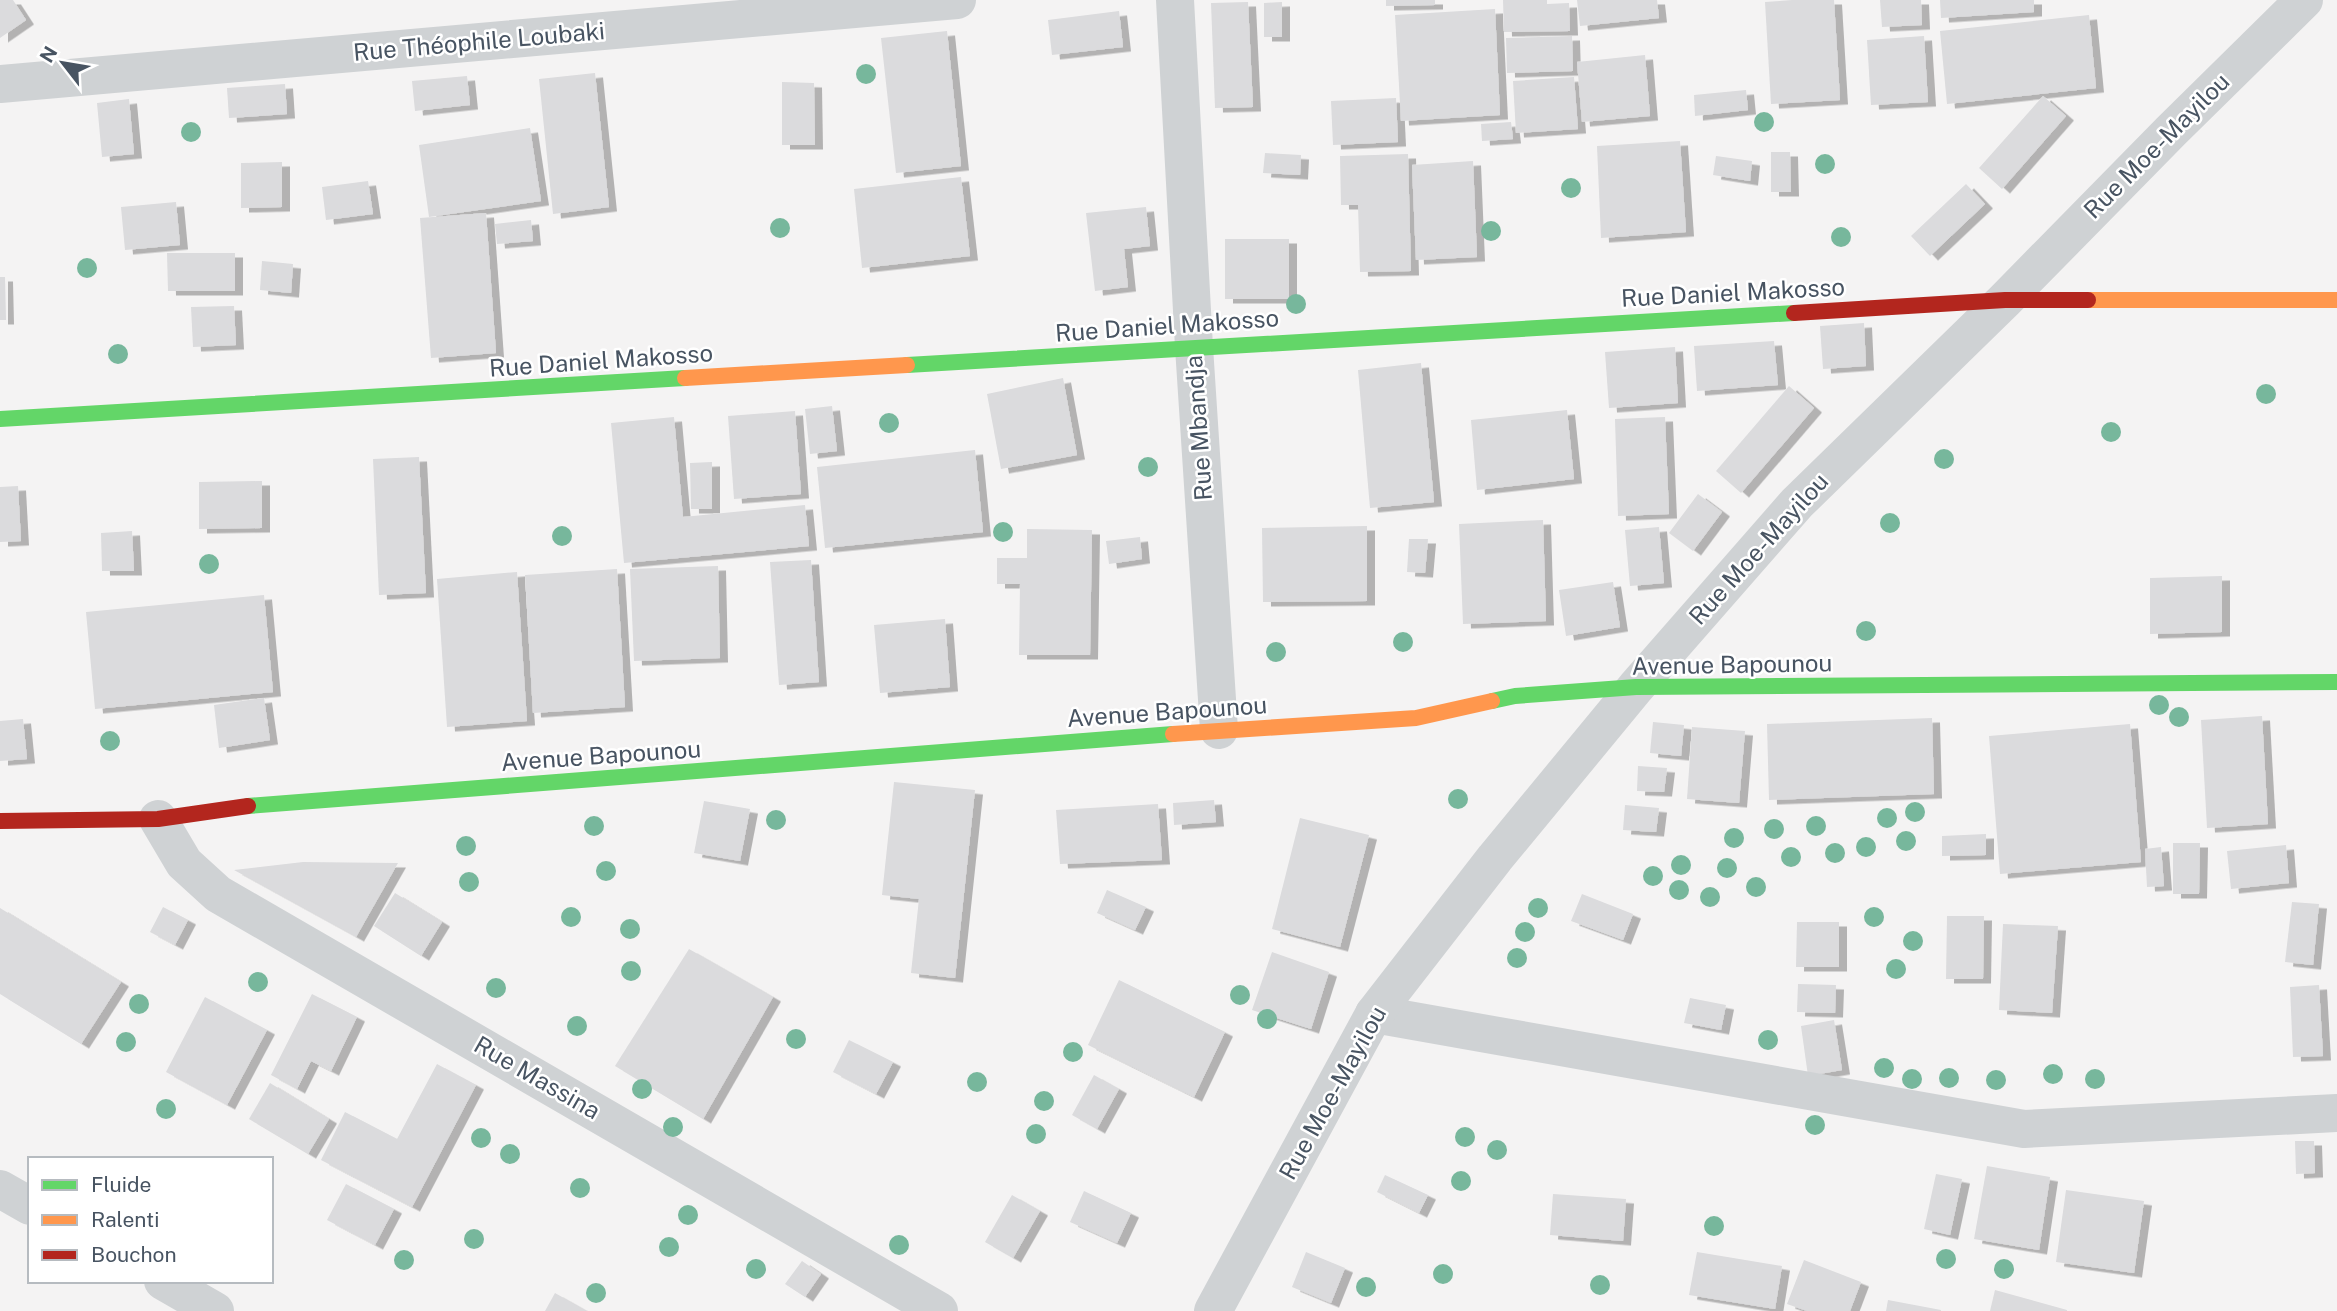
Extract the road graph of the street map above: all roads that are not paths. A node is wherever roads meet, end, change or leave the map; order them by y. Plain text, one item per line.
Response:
1 (957, 0) edge
2 (1175, 0) edge
3 (2304, 0) edge
4 (0, 84) edge
5 (2005, 300) junction
6 (2337, 300) edge
7 (1194, 347) junction
8 (0, 419) edge
9 (2337, 682) edge
10 (1636, 687) junction
11 (1219, 730) junction
12 (158, 819) junction
13 (0, 821) edge
14 (1374, 1014) junction
15 (2337, 1113) edge
16 (0, 1189) edge
17 (28, 1205) edge
18 (166, 1283) edge
19 (215, 1311) edge
20 (940, 1311) edge
21 (1213, 1311) edge

1 - 4 street, Rue Théophile Loubaki
2 - 7 street, Rue Mbandja
3 - 5 street, Rue Moe-Mayilou
5 - 6 street, Rue Daniel Makosso
5 - 7 street, Rue Daniel Makosso
5 - 10 street, Rue Moe-Mayilou
7 - 8 street, Rue Daniel Makosso
7 - 11 street, Rue Mbandja
9 - 10 street, Avenue Bapounou
10 - 11 street, Avenue Bapounou
10 - 14 street, Rue Moe-Mayilou
11 - 12 street, Avenue Bapounou
12 - 13 street, Avenue Bapounou
12 - 20 street, Rue Massina
14 - 15 street
14 - 21 street, Rue Moe-Mayilou
16 - 17 street
18 - 19 street

